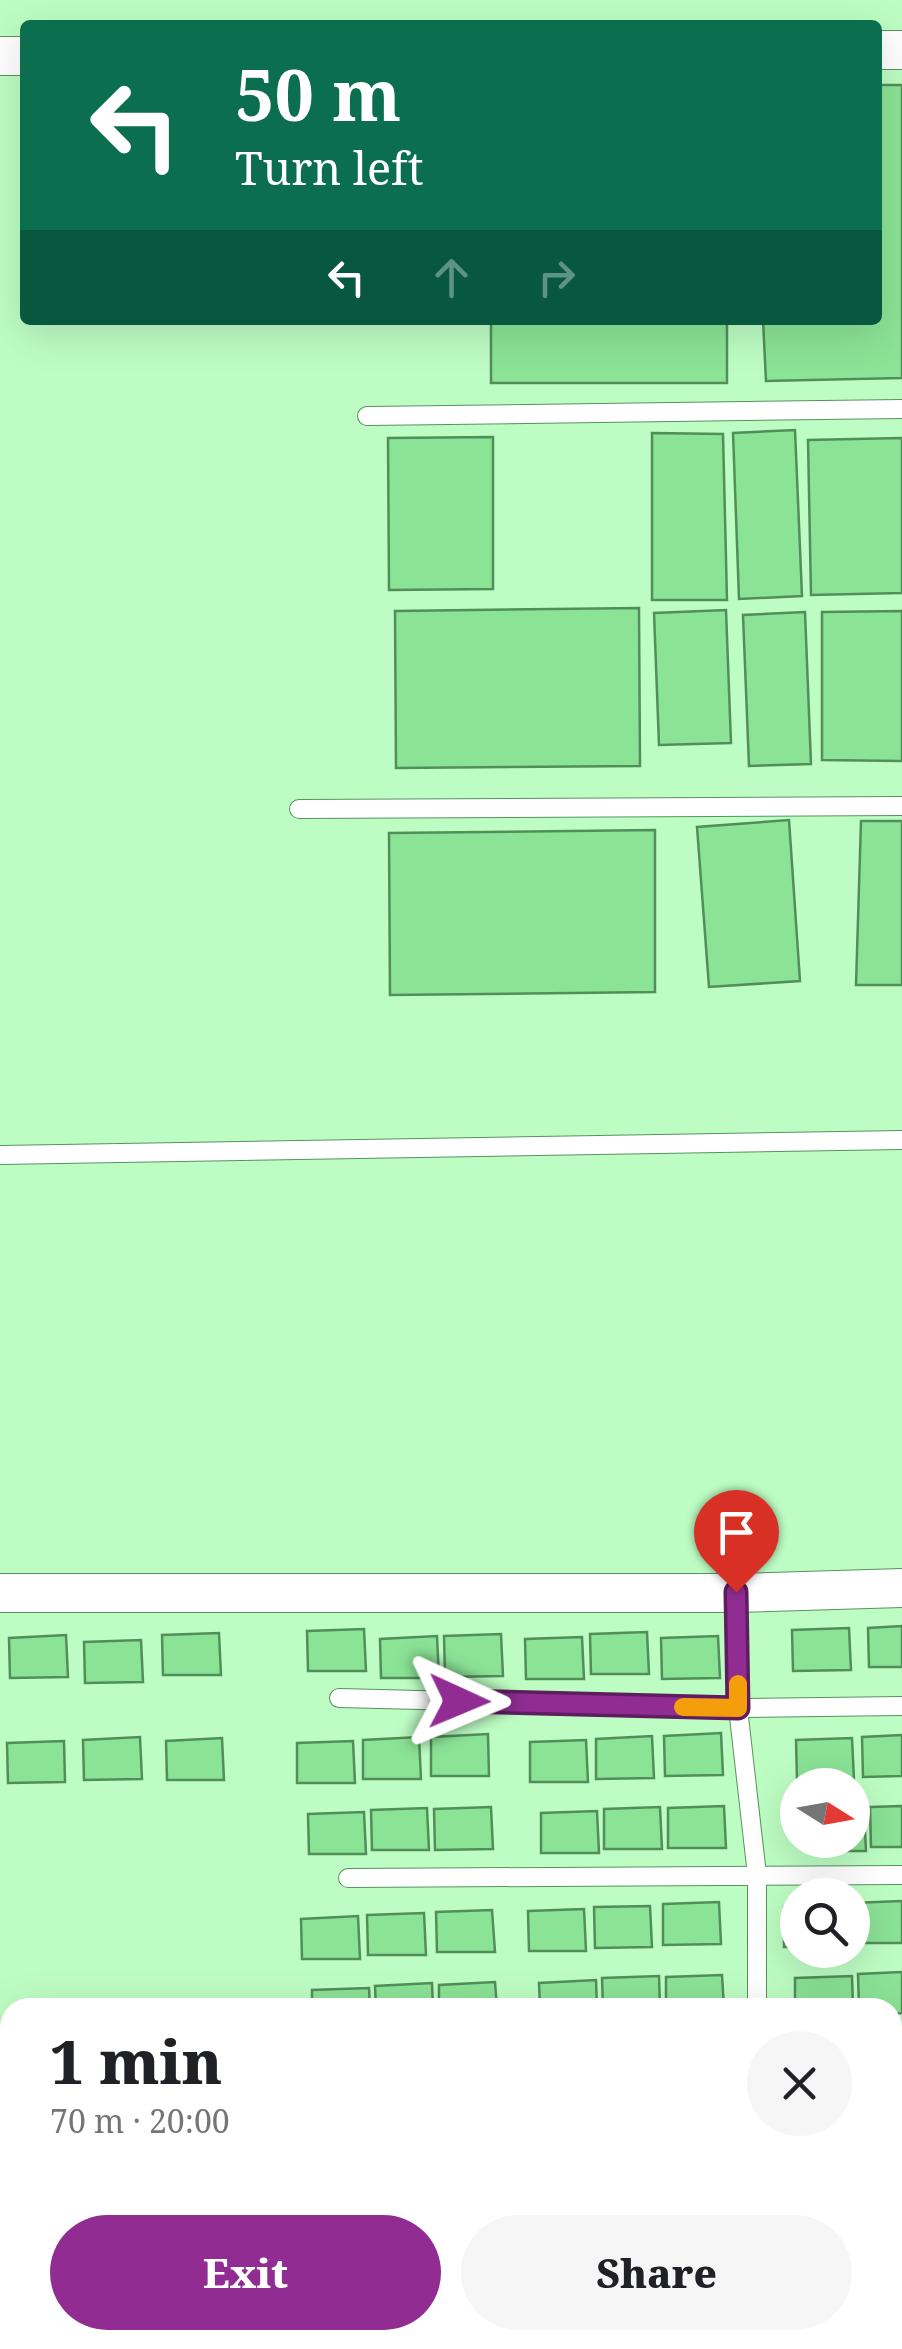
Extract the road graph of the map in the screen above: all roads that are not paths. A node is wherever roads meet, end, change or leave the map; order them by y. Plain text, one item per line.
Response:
1 (902, 409) edge
2 (367, 416) dead end
3 (902, 806) edge
4 (300, 809) dead end
5 (902, 1140) edge
6 (0, 1155) edge
7 (902, 1588) edge
8 (736, 1592) junction
9 (0, 1593) edge
10 (339, 1698) dead end
11 (902, 1706) edge
12 (738, 1708) junction
13 (757, 1875) junction
14 (902, 1875) edge
15 (348, 1878) dead end
16 (757, 1998) edge

1 - 2 lane
3 - 4 lane
5 - 6 lane
7 - 8 street
8 - 9 street
8 - 12 lane
10 - 12 lane
11 - 12 lane
12 - 13 lane
13 - 14 lane
13 - 15 lane
13 - 16 lane

